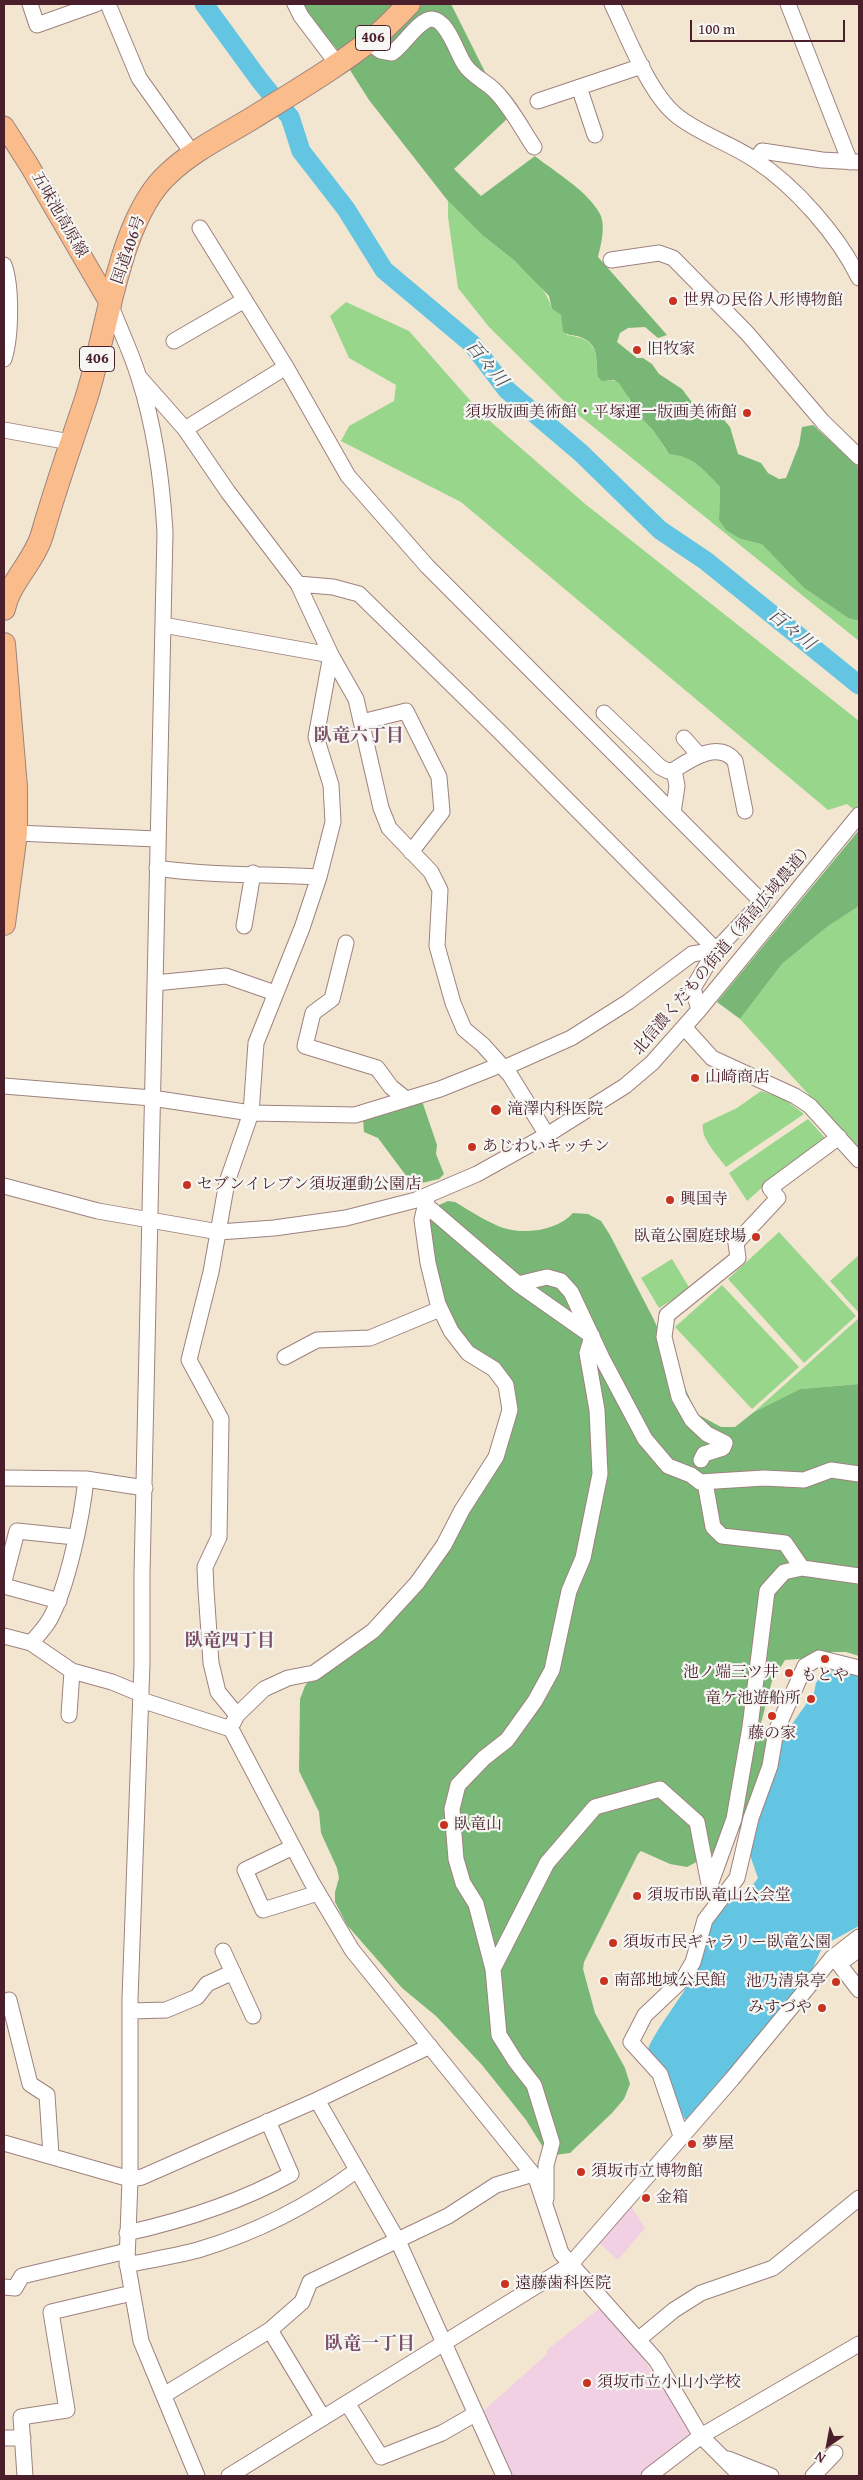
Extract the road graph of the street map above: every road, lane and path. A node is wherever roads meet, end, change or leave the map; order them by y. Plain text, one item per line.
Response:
1 (30, 4) edge
2 (96, 4) edge
3 (108, 4) edge
4 (295, 4) edge
5 (409, 4) edge
6 (612, 4) edge
7 (788, 4) edge
8 (368, 42) junction
9 (642, 66) junction
10 (335, 67) junction
11 (579, 87) junction
12 (538, 101) dead end
13 (4, 126) edge
14 (595, 135) dead end
15 (534, 146) dead end
16 (193, 154) junction
17 (755, 160) junction
18 (854, 162) edge
19 (200, 228) dead end
20 (611, 260) dead end
21 (4, 265) edge
22 (859, 278) edge
23 (243, 301) junction
24 (111, 306) junction
25 (174, 341) dead end
26 (4, 359) edge
27 (286, 367) junction
28 (139, 377) junction
29 (185, 429) junction
30 (4, 430) edge
31 (70, 442) junction
32 (859, 457) edge
33 (298, 584) junction
34 (4, 610) edge
35 (163, 625) junction
36 (4, 644) edge
37 (331, 656) junction
38 (604, 713) dead end
39 (362, 722) junction
40 (684, 738) dead end
41 (700, 755) junction
42 (674, 770) junction
43 (746, 811) dead end
44 (673, 813) junction
45 (859, 815) edge
46 (10, 829) edge
47 (157, 839) junction
48 (411, 852) junction
49 (157, 868) junction
50 (254, 873) junction
51 (319, 877) junction
52 (4, 924) edge
53 (244, 926) dead end
54 (346, 943) dead end
55 (716, 950) junction
56 (155, 983) junction
57 (275, 993) junction
58 (699, 1010) junction
59 (684, 1027) junction
60 (500, 1065) junction
61 (4, 1086) edge
62 (152, 1098) junction
63 (406, 1099) junction
64 (251, 1113) junction
65 (547, 1135) junction
66 (839, 1138) junction
67 (859, 1160) edge
68 (4, 1186) edge
69 (427, 1200) junction
70 (151, 1220) junction
71 (219, 1232) junction
72 (518, 1284) junction
73 (440, 1309) junction
74 (592, 1336) junction
75 (285, 1357) dead end
76 (701, 1460) dead end
77 (859, 1474) edge
78 (4, 1478) edge
79 (86, 1479) junction
80 (706, 1484) junction
81 (145, 1488) junction
82 (75, 1537) junction
83 (802, 1568) junction
84 (859, 1576) edge
85 (4, 1581) edge
86 (4, 1586) edge
87 (59, 1601) junction
88 (4, 1636) edge
89 (31, 1643) junction
90 (859, 1668) edge
91 (72, 1671) junction
92 (140, 1697) junction
93 (69, 1715) dead end
94 (234, 1722) junction
95 (293, 1847) junction
96 (737, 1878) junction
97 (710, 1885) junction
98 (318, 1893) junction
99 (859, 1937) edge
100 (859, 1950) edge
101 (223, 1951) dead end
102 (493, 1969) junction
103 (233, 1972) junction
104 (859, 1990) edge
105 (9, 2000) dead end
106 (131, 2011) junction
107 (253, 2016) dead end
108 (430, 2046) junction
109 (317, 2100) junction
110 (268, 2121) junction
111 (681, 2136) junction
112 (4, 2142) edge
113 (50, 2155) junction
114 (357, 2170) junction
115 (533, 2174) junction
116 (130, 2179) junction
117 (859, 2198) edge
118 (546, 2199) dead end
119 (127, 2233) junction
120 (398, 2241) junction
121 (127, 2258) junction
122 (570, 2265) junction
123 (4, 2287) edge
124 (132, 2293) junction
125 (270, 2330) junction
126 (639, 2339) junction
127 (443, 2343) junction
128 (859, 2344) edge
129 (164, 2395) junction
130 (347, 2403) junction
131 (475, 2414) junction
132 (323, 2418) junction
133 (701, 2436) junction
134 (4, 2438) edge
135 (23, 2438) junction
136 (835, 2453) dead end
137 (722, 2457) junction
138 (25, 2476) edge
139 (197, 2476) edge
140 (228, 2476) edge
141 (504, 2476) edge
142 (650, 2476) edge
143 (741, 2476) edge
144 (770, 2476) edge
145 (813, 2476) edge

1 - 2 street
3 - 16 street
4 - 10 street
5 - 8 highway, 国道406号 / 406
6 - 9 street
7 - 18 street
8 - 10 highway, 国道406号 / 406
8 - 15 street
9 - 11 street
9 - 17 street
10 - 16 highway, 国道406号 / 406
11 - 12 street
11 - 14 street
13 - 24 main road, 五味池高原線
16 - 24 highway, 国道406号 / 406
17 - 18 street
17 - 22 street
19 - 23 street
20 - 32 street
21 - 26 street
23 - 25 street
23 - 27 street
24 - 28 street
24 - 31 highway, 国道406号 / 406
27 - 29 street
27 - 44 street
28 - 29 street
28 - 35 street
29 - 33 street
30 - 31 street
31 - 34 highway, 国道406号 / 406
33 - 37 street
33 - 55 street
35 - 37 street
35 - 47 street
36 - 46 highway
37 - 39 street
37 - 51 street
38 - 42 street
39 - 48 street
39 - 48 street
40 - 41 street
41 - 42 street
41 - 43 street
42 - 44 street
44 - 55 street
45 - 58 street, 北信濃くだもの街道（須高広域農道）
46 - 47 street
46 - 52 highway
47 - 49 street
48 - 60 street
49 - 50 street
49 - 56 street
50 - 51 street
50 - 53 street
51 - 57 street
54 - 63 street
55 - 58 street
55 - 60 street
56 - 57 street
56 - 62 street
57 - 64 street
58 - 59 street, 北信濃くだもの街道（須高広域農道）
59 - 65 street, 北信濃くだもの街道（須高広域農道）
59 - 66 street
60 - 63 street
60 - 65 street
61 - 62 street
62 - 64 street
62 - 70 street
63 - 64 street
64 - 71 street
65 - 69 street, 北信濃くだもの街道（須高広域農道）
66 - 67 street
66 - 76 street
68 - 70 street, 北信濃くだもの街道（須高広域農道）
69 - 71 street, 北信濃くだもの街道（須高広域農道）
69 - 72 street
69 - 73 street
70 - 71 street, 北信濃くだもの街道（須高広域農道）
70 - 81 street
71 - 94 street
72 - 74 street
72 - 74 street
73 - 75 street
73 - 94 street
74 - 80 street
74 - 102 street
77 - 80 street
78 - 79 street
79 - 81 street
79 - 82 street
80 - 83 street
81 - 92 street
82 - 85 street
82 - 87 street
83 - 84 street
83 - 97 street
86 - 87 street
87 - 89 street
88 - 89 street
89 - 91 street
90 - 96 street
91 - 92 street
91 - 93 street
92 - 94 street
92 - 106 street
94 - 95 street
95 - 98 street
95 - 98 street
96 - 97 street
96 - 111 street
97 - 102 street
98 - 108 street
99 - 111 street
100 - 104 street
101 - 103 street
102 - 118 street
103 - 106 street
103 - 107 street
105 - 113 street
106 - 116 street
108 - 109 street
108 - 115 street
109 - 110 street
109 - 114 street
110 - 116 street
110 - 119 street
111 - 122 street
112 - 113 street
113 - 116 street
114 - 120 street
114 - 121 street
115 - 120 street
115 - 122 street
116 - 119 street
117 - 126 street
119 - 121 street
120 - 125 street
120 - 127 street
121 - 123 street
121 - 124 street
122 - 126 street
122 - 127 street
124 - 129 street
124 - 135 street
125 - 129 street
125 - 132 street
126 - 133 street
127 - 130 street
127 - 131 street
128 - 133 street
129 - 139 street
130 - 131 street
130 - 132 street
131 - 141 street
132 - 140 street
133 - 137 street
133 - 142 street
134 - 135 street
135 - 138 street
136 - 145 street
137 - 143 street
137 - 144 street

